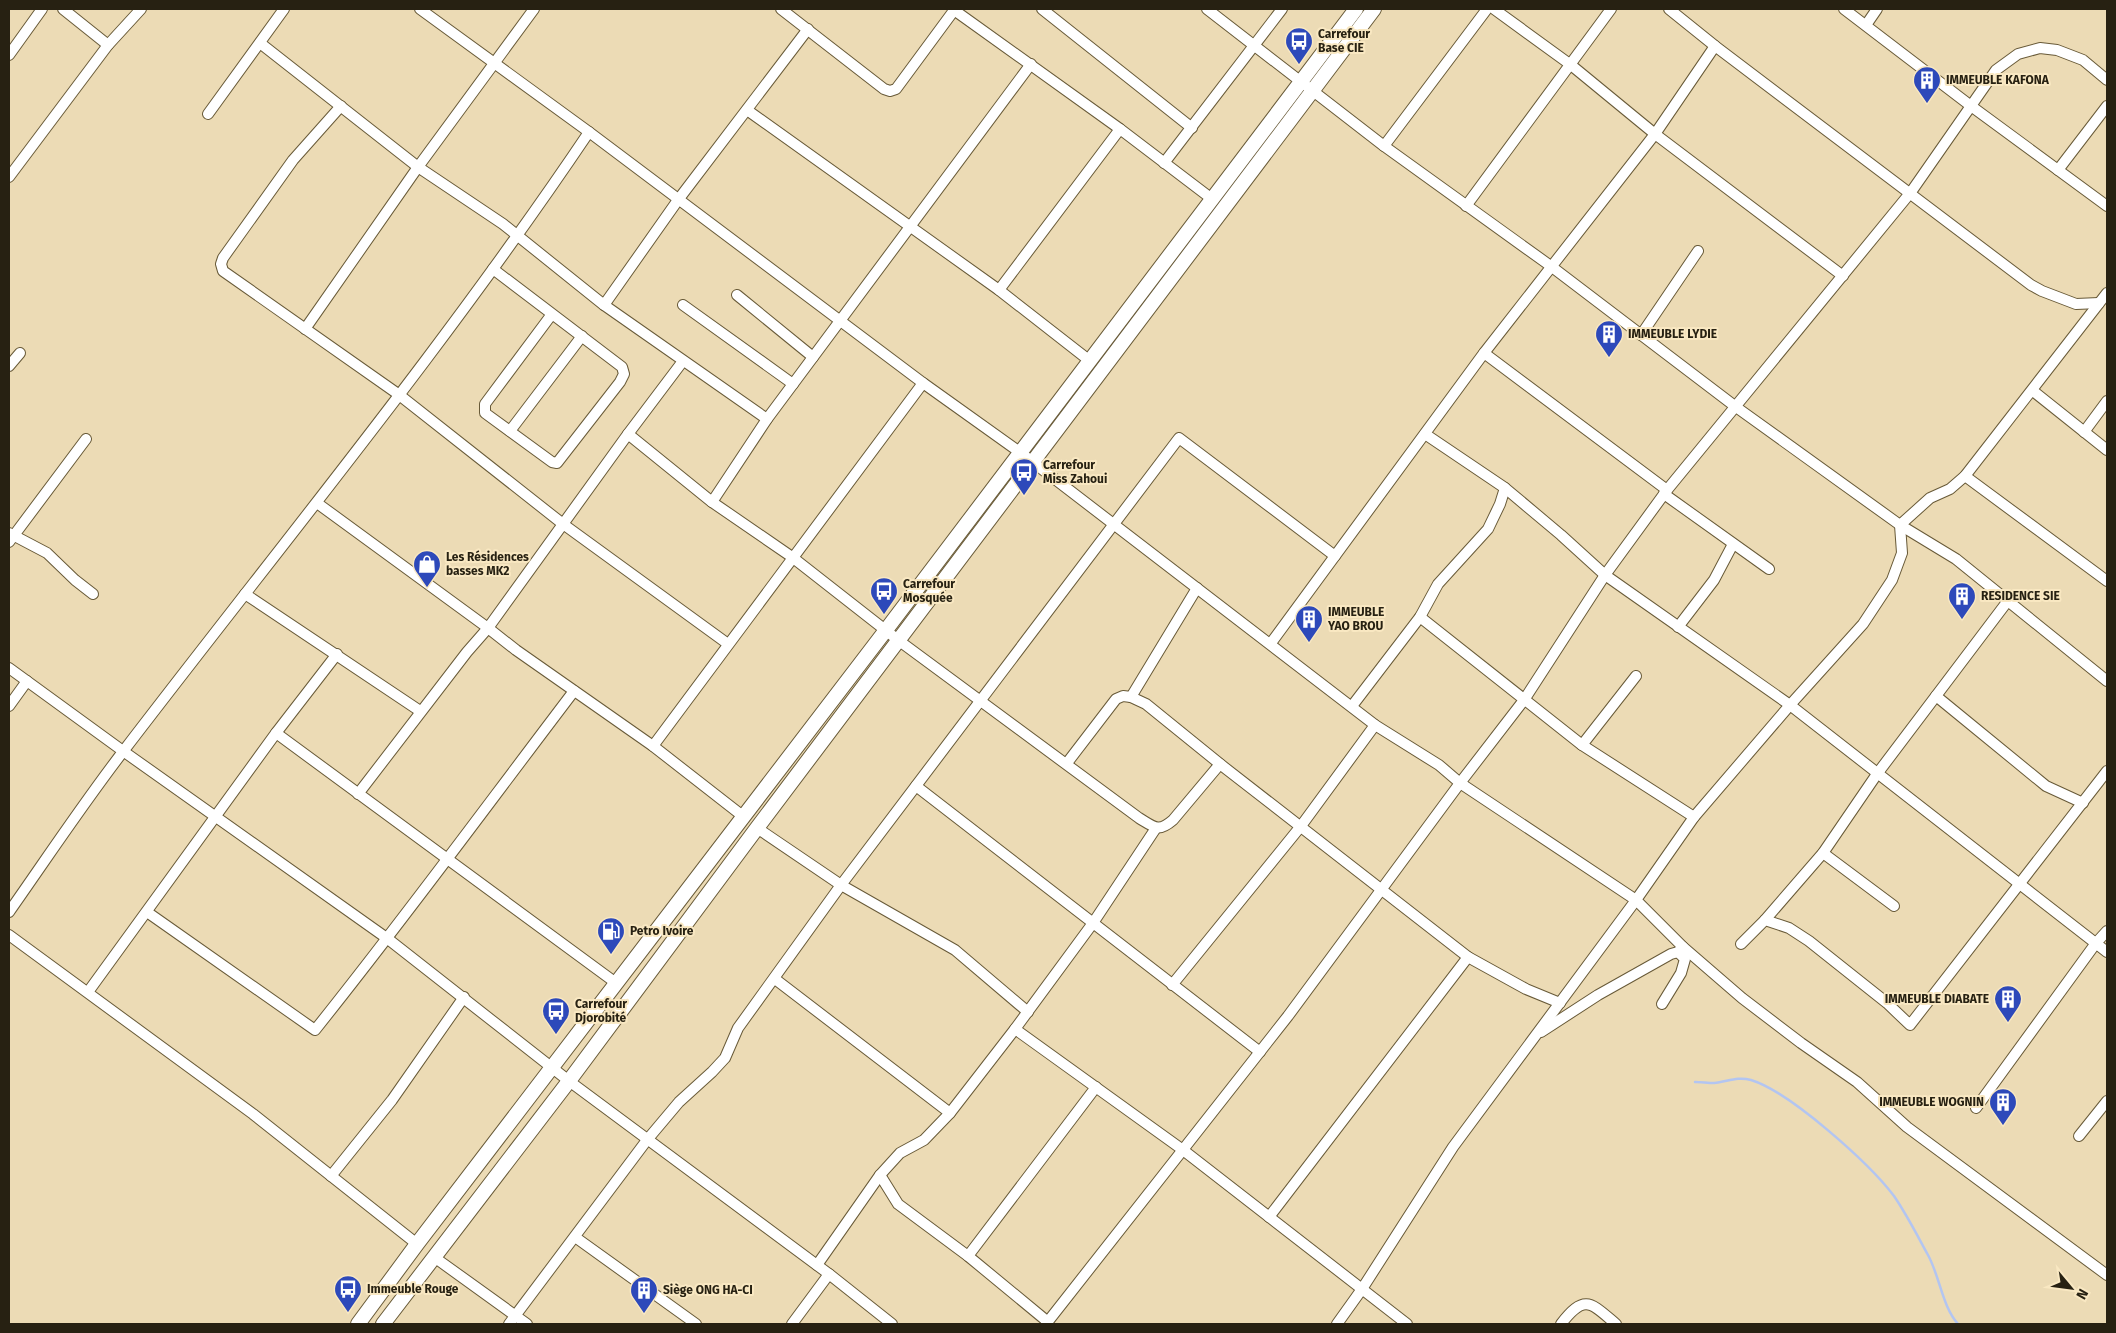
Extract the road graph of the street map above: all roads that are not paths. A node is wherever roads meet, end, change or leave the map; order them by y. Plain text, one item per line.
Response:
1 (42, 9) edge
2 (63, 9) edge
3 (141, 9) edge
4 (284, 9) edge
5 (420, 9) edge
6 (534, 9) edge
7 (782, 9) edge
8 (954, 9) edge
9 (1042, 9) edge
10 (1207, 9) edge
11 (1282, 9) edge
12 (1356, 9) edge
13 (1374, 9) edge
14 (1487, 9) edge
15 (1494, 9) edge
16 (1611, 9) edge
17 (1669, 9) edge
18 (1844, 9) edge
19 (1878, 9) edge
20 (1866, 25) junction
21 (808, 30) junction
22 (260, 43) junction
23 (108, 46) junction
24 (1255, 46) junction
25 (1715, 46) junction
26 (9, 55) edge
27 (492, 63) junction
28 (1031, 64) junction
29 (1571, 65) junction
30 (2107, 80) edge
31 (1306, 87) junction
32 (341, 106) junction
33 (1971, 106) junction
34 (2107, 106) edge
35 (747, 110) junction
36 (208, 114) dead end
37 (1192, 128) junction
38 (1120, 129) junction
39 (589, 132) junction
40 (1655, 134) junction
41 (1384, 146) junction
42 (1164, 163) junction
43 (418, 166) junction
44 (2058, 170) junction
45 (9, 177) edge
46 (1911, 192) junction
47 (1212, 199) junction
48 (678, 200) junction
49 (1466, 206) junction
50 (2107, 206) edge
51 (910, 225) junction
52 (519, 236) junction
53 (1698, 251) dead end
54 (1552, 267) junction
55 (493, 270) junction
56 (1843, 276) junction
57 (1000, 290) junction
58 (2107, 293) edge
59 (736, 295) dead end
60 (2099, 303) junction
61 (604, 305) junction
62 (683, 305) dead end
63 (552, 314) junction
64 (840, 322) junction
65 (305, 329) junction
66 (582, 336) junction
67 (1641, 336) junction
68 (20, 353) dead end
69 (1484, 353) junction
70 (813, 357) junction
71 (683, 361) junction
72 (1090, 361) junction
73 (9, 366) edge
74 (923, 383) junction
75 (793, 384) junction
76 (2033, 391) junction
77 (398, 394) junction
78 (2107, 401) edge
79 (1736, 407) junction
80 (767, 419) junction
81 (510, 431) junction
82 (2084, 432) junction
83 (628, 434) junction
84 (1425, 434) junction
85 (86, 439) dead end
86 (2107, 450) edge
87 (1020, 453) junction
88 (1032, 462) junction
89 (1965, 476) junction
90 (1505, 488) junction
91 (1665, 492) junction
92 (317, 502) junction
93 (712, 502) junction
94 (563, 524) junction
95 (1113, 524) junction
96 (1900, 525) junction
97 (10, 537) edge
98 (1733, 544) junction
99 (1335, 556) junction
100 (792, 557) junction
101 (1769, 569) dead end
102 (1605, 576) junction
103 (2107, 582) edge
104 (1197, 588) junction
105 (93, 594) dead end
106 (245, 594) junction
107 (2007, 602) junction
108 (1420, 617) junction
109 (1678, 627) junction
110 (488, 628) junction
111 (886, 630) junction
112 (898, 640) junction
113 (728, 644) junction
114 (1271, 644) junction
115 (337, 654) junction
116 (9, 668) edge
117 (1636, 676) dead end
118 (27, 681) junction
119 (2107, 681) edge
120 (574, 691) junction
121 (1936, 696) junction
122 (1131, 697) junction
123 (1524, 700) junction
124 (981, 702) junction
125 (1790, 705) junction
126 (9, 706) edge
127 (1352, 706) junction
128 (420, 711) junction
129 (1376, 725) junction
130 (276, 733) junction
131 (1582, 745) junction
132 (653, 746) junction
133 (123, 751) junction
134 (1067, 763) junction
135 (1220, 764) junction
136 (2107, 771) edge
137 (1876, 774) junction
138 (1460, 783) junction
139 (916, 786) junction
140 (358, 794) junction
141 (2082, 803) junction
142 (216, 817) junction
143 (744, 817) junction
144 (1694, 817) junction
145 (1301, 826) junction
146 (757, 828) junction
147 (1156, 828) junction
148 (1823, 853) junction
149 (446, 858) junction
150 (2020, 884) junction
151 (841, 885) junction
152 (1382, 889) junction
153 (1636, 900) junction
154 (1894, 906) dead end
155 (9, 912) edge
156 (147, 912) junction
157 (1765, 920) junction
158 (1093, 923) junction
159 (2107, 931) edge
160 (9, 935) edge
161 (388, 939) junction
162 (2096, 943) junction
163 (1741, 944) dead end
164 (1681, 949) junction
165 (2107, 952) edge
166 (1468, 956) junction
167 (775, 979) junction
168 (616, 983) junction
169 (1172, 985) junction
170 (88, 992) junction
171 (464, 997) junction
172 (1560, 1003) junction
173 (1662, 1004) dead end
174 (1028, 1012) junction
175 (1015, 1029) junction
176 (1536, 1035) junction
177 (1260, 1052) junction
178 (553, 1068) junction
179 (569, 1081) junction
180 (1096, 1087) junction
181 (2107, 1101) edge
182 (1976, 1108) dead end
183 (950, 1114) junction
184 (2079, 1136) dead end
185 (647, 1140) junction
186 (1183, 1150) junction
187 (880, 1175) junction
188 (331, 1176) junction
189 (1269, 1217) junction
190 (575, 1237) junction
191 (417, 1244) junction
192 (968, 1256) junction
193 (434, 1257) junction
194 (817, 1265) junction
195 (829, 1274) junction
196 (2107, 1275) edge
197 (1362, 1290) junction
198 (515, 1315) junction
199 (1047, 1323) edge
200 (358, 1324) edge
201 (383, 1324) edge
202 (509, 1324) edge
203 (527, 1324) edge
204 (696, 1324) edge
205 (792, 1324) edge
206 (892, 1324) edge
207 (1337, 1324) edge
208 (1407, 1324) edge
209 (1561, 1324) edge
210 (1616, 1324) edge

1 - 26 street
2 - 23 street
3 - 23 street
4 - 22 street
5 - 27 street
6 - 27 street
7 - 21 street
8 - 21 street
8 - 28 street
9 - 37 street
10 - 24 street
11 - 24 street
12 - 31 main road
13 - 31 main road
14 - 41 street
15 - 29 street
16 - 29 street
17 - 25 street
18 - 20 street
19 - 20 street
20 - 33 street
21 - 35 street
22 - 32 street
22 - 36 street
23 - 45 street
24 - 31 street
24 - 37 street
25 - 40 street
25 - 46 street
27 - 39 street
27 - 43 street
28 - 38 street
28 - 51 street
29 - 40 street
29 - 49 street
30 - 33 street
31 - 41 street
31 - 47 main road
31 - 88 main road
32 - 43 street
32 - 65 street
33 - 44 street
33 - 46 street
34 - 44 street
35 - 48 street
35 - 51 street
37 - 42 street
38 - 42 street
38 - 57 street
39 - 48 street
39 - 52 street
40 - 54 street
40 - 56 street
41 - 49 street
42 - 47 street
43 - 52 street
43 - 65 street
44 - 50 street
46 - 56 street
46 - 60 street
47 - 72 main road
48 - 61 street
48 - 64 street
49 - 54 street
51 - 57 street
51 - 64 street
52 - 55 street
52 - 61 street
53 - 67 street
54 - 67 street
54 - 69 street
55 - 63 street
55 - 77 street
56 - 79 street
57 - 72 street
58 - 60 street
59 - 70 street
60 - 76 street
61 - 71 street
62 - 75 street
63 - 66 street
63 - 81 street
64 - 70 street
64 - 74 street
65 - 77 street
66 - 81 street
66 - 81 street
67 - 79 street
68 - 73 street
69 - 84 street
69 - 91 street
70 - 75 street
71 - 80 street
71 - 83 street
72 - 87 main road
74 - 87 street
74 - 100 street
75 - 80 street
76 - 82 street
76 - 89 street
77 - 92 street
77 - 94 street
78 - 82 street
79 - 91 street
79 - 96 street
80 - 93 street
82 - 86 street
83 - 93 street
83 - 94 street
84 - 90 street
84 - 99 street
85 - 97 street
87 - 88 street
87 - 111 main road
88 - 95 street
88 - 112 main road
89 - 96 street
89 - 103 street
90 - 102 street
90 - 108 street
91 - 98 street
91 - 102 street
92 - 106 street
92 - 110 street
93 - 100 street
94 - 110 street
94 - 113 street
95 - 99 street
95 - 104 street
95 - 124 street
96 - 107 street
96 - 125 street
97 - 105 street
98 - 101 street
98 - 109 street
99 - 114 street
100 - 111 street
100 - 113 street
102 - 109 street
102 - 123 street
104 - 114 street
104 - 122 street
106 - 115 street
106 - 133 street
107 - 119 street
107 - 121 street
108 - 123 street
108 - 127 street
109 - 125 street
110 - 120 street
110 - 128 street
111 - 112 street
111 - 143 main road
112 - 124 street
112 - 146 main road
113 - 132 street
114 - 127 street
115 - 128 street
115 - 130 street
116 - 118 street
117 - 131 street
118 - 126 street
118 - 133 street
120 - 132 street
120 - 149 street
121 - 137 street
121 - 141 street
122 - 134 street
122 - 135 street
123 - 131 street
123 - 138 street
124 - 134 street
124 - 139 street
125 - 137 street
125 - 144 street
127 - 129 street
128 - 140 street
129 - 138 street
129 - 145 street
130 - 140 street
130 - 142 street
131 - 144 street
132 - 143 street
133 - 142 street
133 - 155 street
134 - 147 street
135 - 145 street
135 - 147 street
136 - 141 street
137 - 148 street
137 - 150 street
138 - 152 street
138 - 153 street
139 - 151 street
139 - 158 street
140 - 149 street
141 - 150 street
142 - 156 street
142 - 161 street
143 - 168 main road
144 - 153 street
145 - 152 street
145 - 169 street
146 - 151 street
146 - 179 main road
147 - 158 street
148 - 154 street
148 - 157 street
149 - 161 street
149 - 168 street
150 - 157 street
150 - 162 street
151 - 167 street
151 - 174 street
152 - 166 street
152 - 177 street
153 - 164 street
153 - 172 street
156 - 161 street
156 - 170 street
157 - 163 street
158 - 169 street
158 - 174 street
159 - 162 street
160 - 170 street
161 - 171 street
162 - 165 street
162 - 182 street
164 - 173 street
164 - 176 street
164 - 196 street
166 - 172 street
166 - 189 street
167 - 183 street
167 - 185 street
168 - 178 main road
169 - 177 street
170 - 188 street
171 - 178 street
171 - 188 street
172 - 176 street
174 - 175 street
175 - 180 street
175 - 183 street
176 - 197 street
177 - 186 street
178 - 179 street
178 - 191 main road
179 - 185 street
179 - 193 main road
180 - 186 street
180 - 192 street
181 - 184 street
183 - 187 street
185 - 190 street
185 - 194 street
186 - 189 street
186 - 199 street
187 - 192 street
187 - 194 street
188 - 191 street
189 - 197 street
190 - 198 street
190 - 204 street
191 - 200 main road
192 - 199 street
193 - 198 street
193 - 201 main road
194 - 195 street
195 - 205 street
195 - 206 street
197 - 207 street
197 - 208 street
198 - 202 street
198 - 203 street
209 - 210 street

